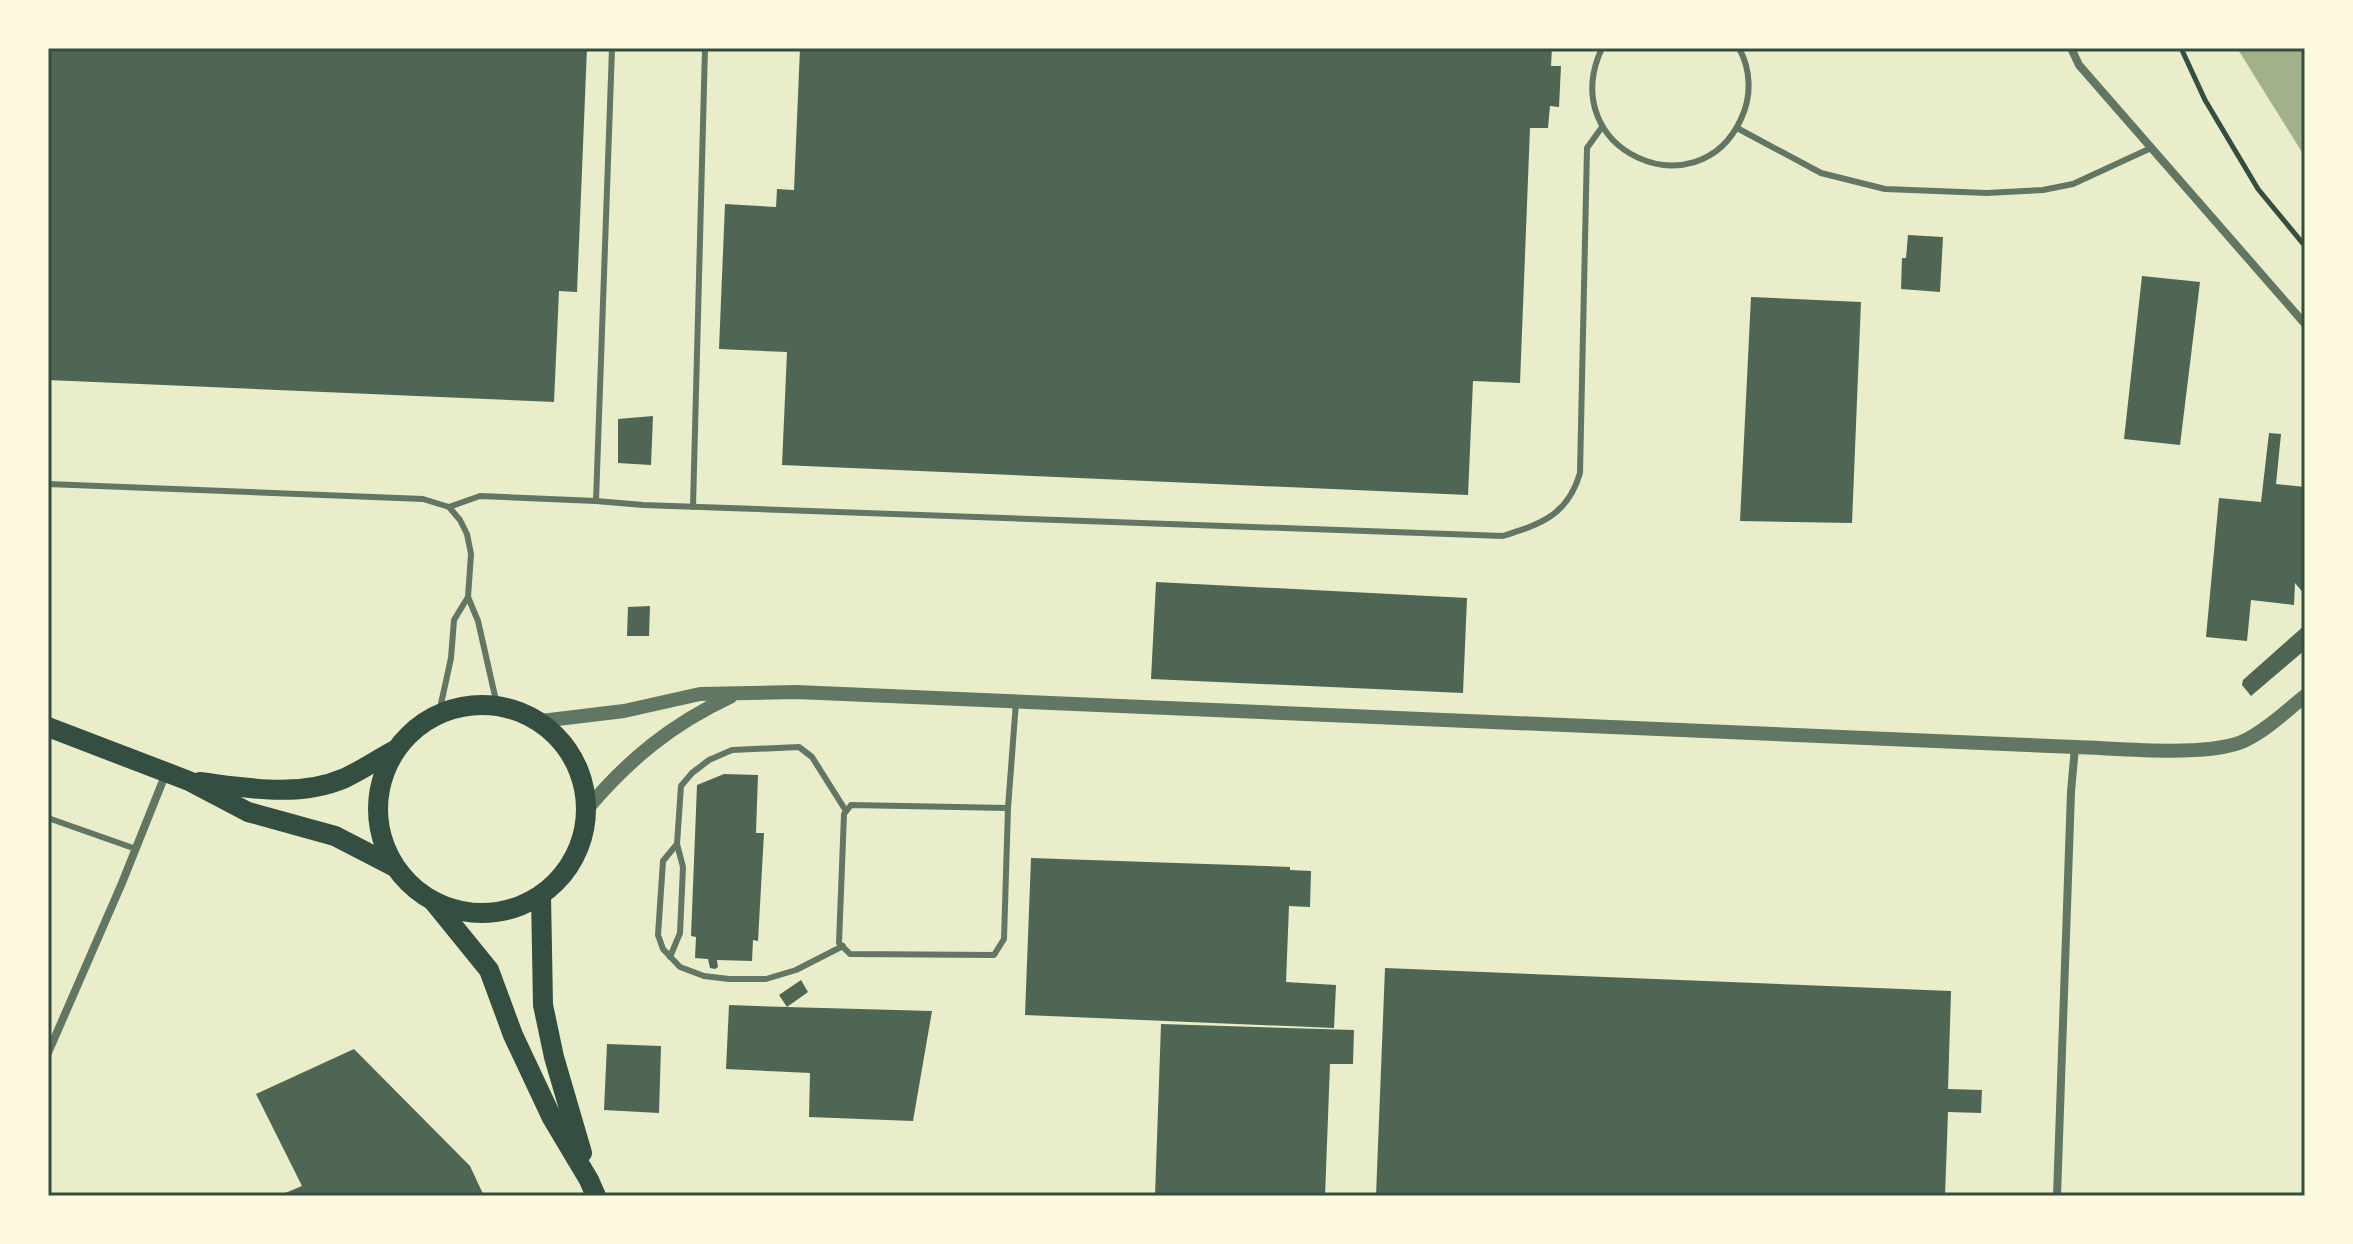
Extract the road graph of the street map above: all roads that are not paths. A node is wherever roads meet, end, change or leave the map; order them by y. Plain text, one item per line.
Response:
1 (612, 48) edge
2 (705, 48) edge
3 (1602, 48) edge
4 (1739, 48) edge
5 (2071, 48) edge
6 (1602, 127) junction
7 (1737, 128) junction
8 (2151, 148) junction
9 (2305, 324) edge
10 (48, 484) edge
11 (596, 501) junction
12 (449, 507) junction
13 (693, 507) junction
14 (468, 597) junction
15 (736, 694) junction
16 (2305, 696) edge
17 (1016, 702) junction
18 (497, 705) junction
19 (439, 713) junction
20 (541, 721) junction
21 (48, 727) edge
22 (2075, 747) junction
23 (395, 750) junction
24 (167, 772) junction
25 (189, 781) junction
26 (1008, 808) junction
27 (587, 809) junction
28 (846, 811) junction
29 (48, 818) edge
30 (677, 844) junction
31 (136, 849) junction
32 (395, 867) junction
33 (541, 895) junction
34 (433, 901) junction
35 (843, 946) junction
36 (670, 957) junction
37 (48, 1053) edge
38 (592, 1188) edge
39 (2057, 1196) edge

1 - 11 lane
2 - 13 lane
3 - 6 lane
4 - 7 lane
5 - 8 street
6 - 7 lane
6 - 13 lane
7 - 8 lane
8 - 9 street
10 - 12 lane
11 - 12 lane
11 - 13 lane
12 - 14 lane
14 - 18 lane
14 - 19 lane
15 - 17 street
15 - 20 street
15 - 27 street
16 - 22 street
17 - 22 street
17 - 26 lane
18 - 19 main road
18 - 20 main road
19 - 23 main road
20 - 27 main road
21 - 24 main road
22 - 39 street
23 - 25 main road
23 - 32 main road
24 - 25 main road
24 - 31 street
25 - 32 main road
26 - 28 lane
26 - 35 lane
27 - 33 main road
28 - 30 lane
28 - 35 lane
29 - 31 lane
30 - 36 lane
30 - 36 lane
31 - 37 street
32 - 34 main road
33 - 34 main road
33 - 38 main road
34 - 38 main road
35 - 36 lane

